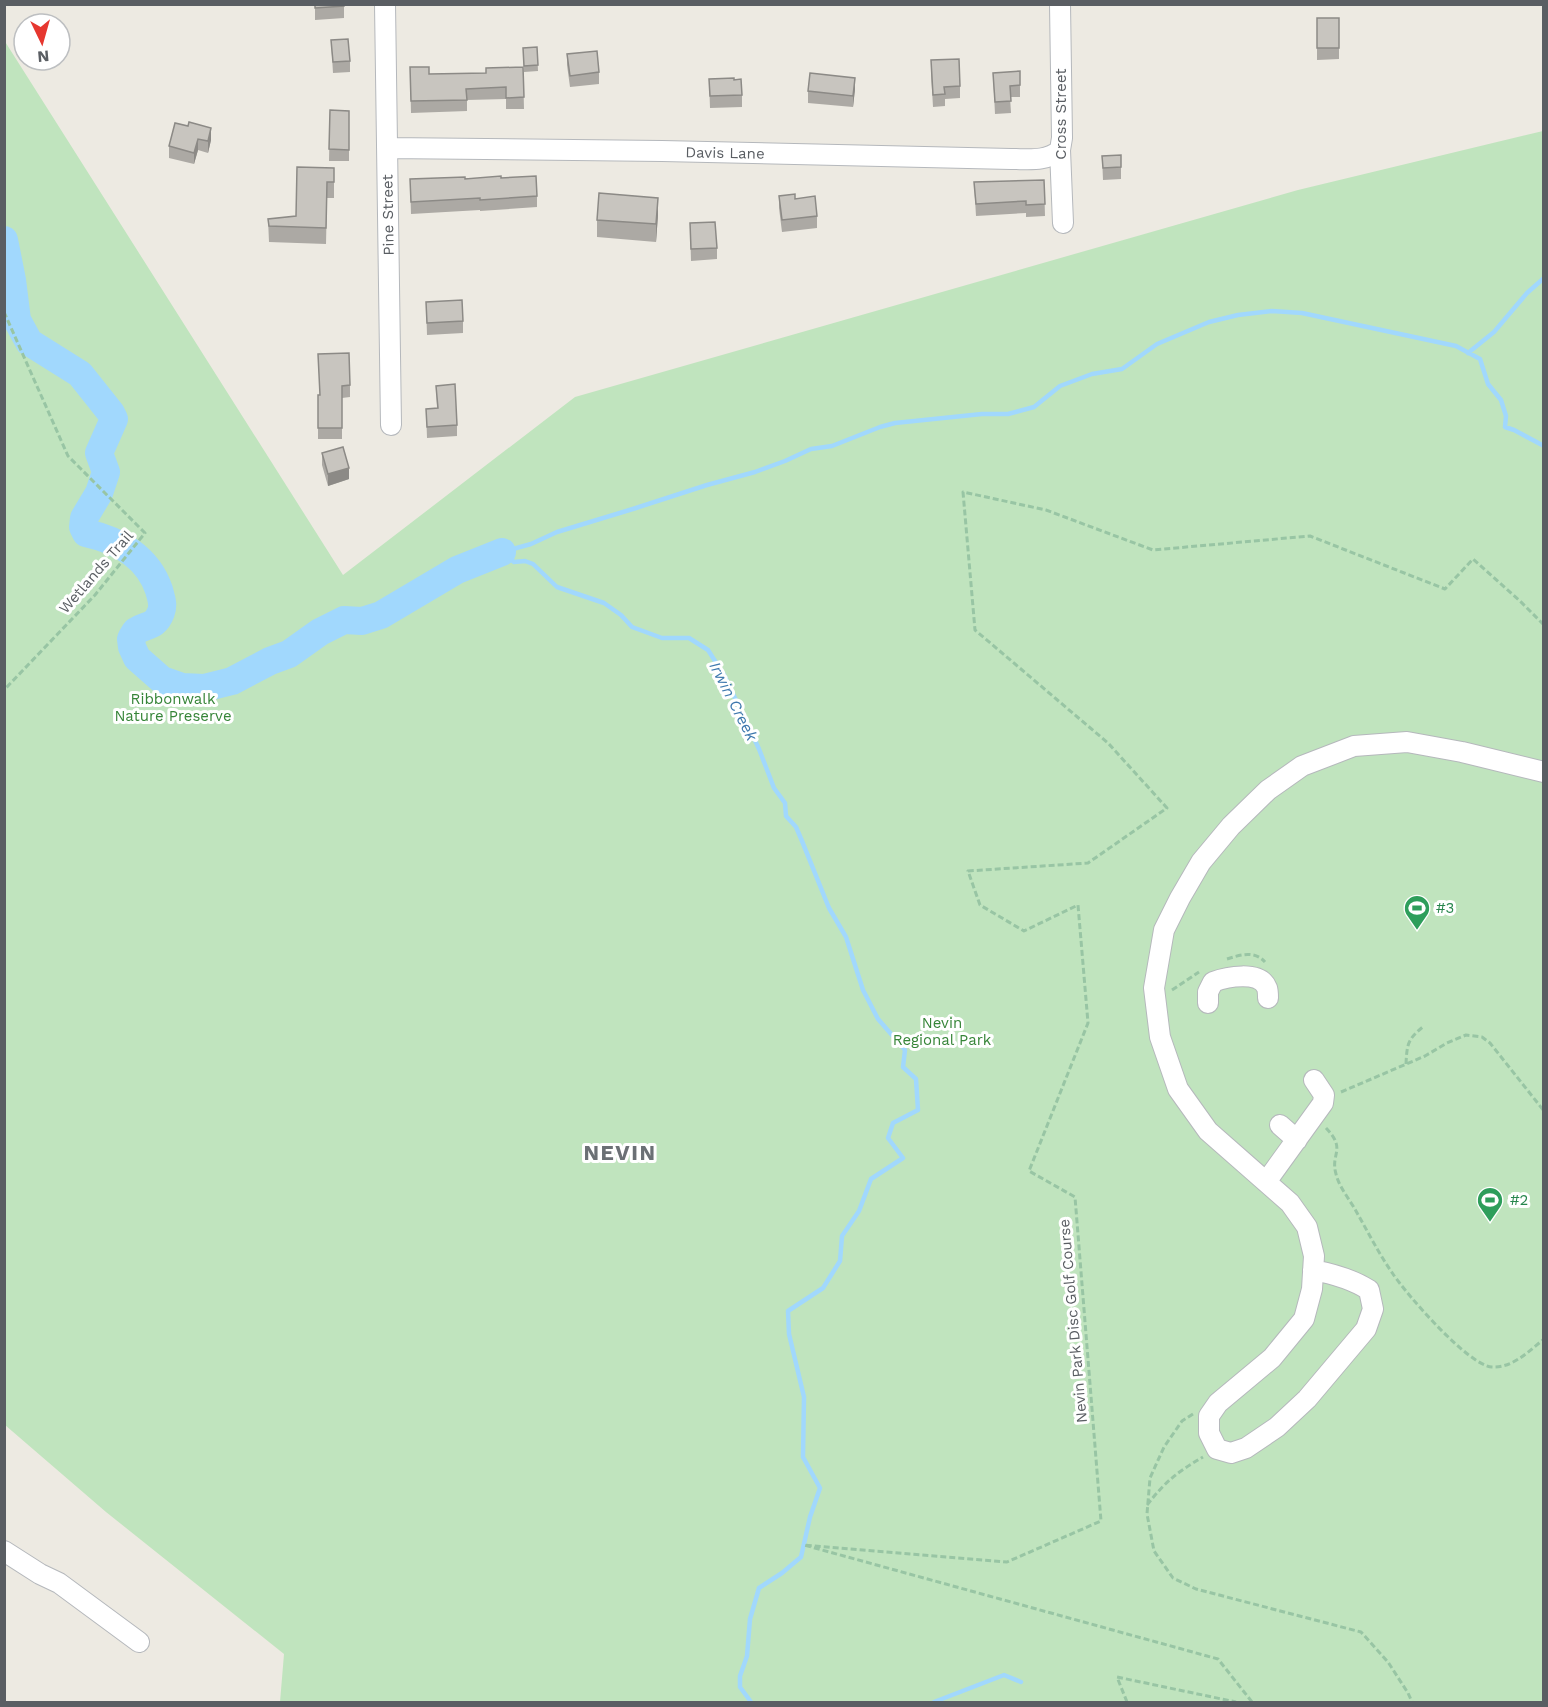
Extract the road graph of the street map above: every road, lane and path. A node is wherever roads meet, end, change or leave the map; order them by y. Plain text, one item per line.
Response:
1 (385, 4) edge
2 (1060, 4) edge
3 (387, 148) junction
4 (1060, 150) junction
5 (1063, 223) dead end
6 (4, 312) edge
7 (391, 425) dead end
8 (1544, 624) edge
9 (4, 690) edge
10 (1544, 772) edge
11 (1268, 998) dead end
12 (1208, 1003) dead end
13 (1424, 1026) dead end
14 (1406, 1064) junction
15 (1314, 1080) dead end
16 (1337, 1093) dead end
17 (1544, 1111) edge
18 (1314, 1116) junction
19 (1280, 1125) dead end
20 (1297, 1140) junction
21 (1266, 1182) junction
22 (1313, 1270) junction
23 (1544, 1340) edge
24 (1218, 1403) junction
25 (1217, 1449) junction
26 (1147, 1505) junction
27 (4, 1551) edge
28 (139, 1642) dead end
29 (1127, 1702) edge
30 (1236, 1702) edge
31 (1252, 1702) edge
32 (1412, 1702) edge

1 - 3 street, Pine Street
2 - 4 street, Cross Street
3 - 4 street, Davis Lane
3 - 7 street, Pine Street
4 - 5 street, Cross Street
6 - 9 path, Wetlands Trail
8 - 31 path, Nevin Park Disc Golf Course
10 - 21 street
11 - 12 street
13 - 14 path
14 - 16 path
14 - 17 path
15 - 18 street
18 - 20 street
18 - 23 path
19 - 20 street
20 - 21 street
21 - 22 street
22 - 24 street
22 - 25 street
24 - 25 street
24 - 26 path
25 - 26 path
26 - 32 path
27 - 28 street
29 - 30 path

